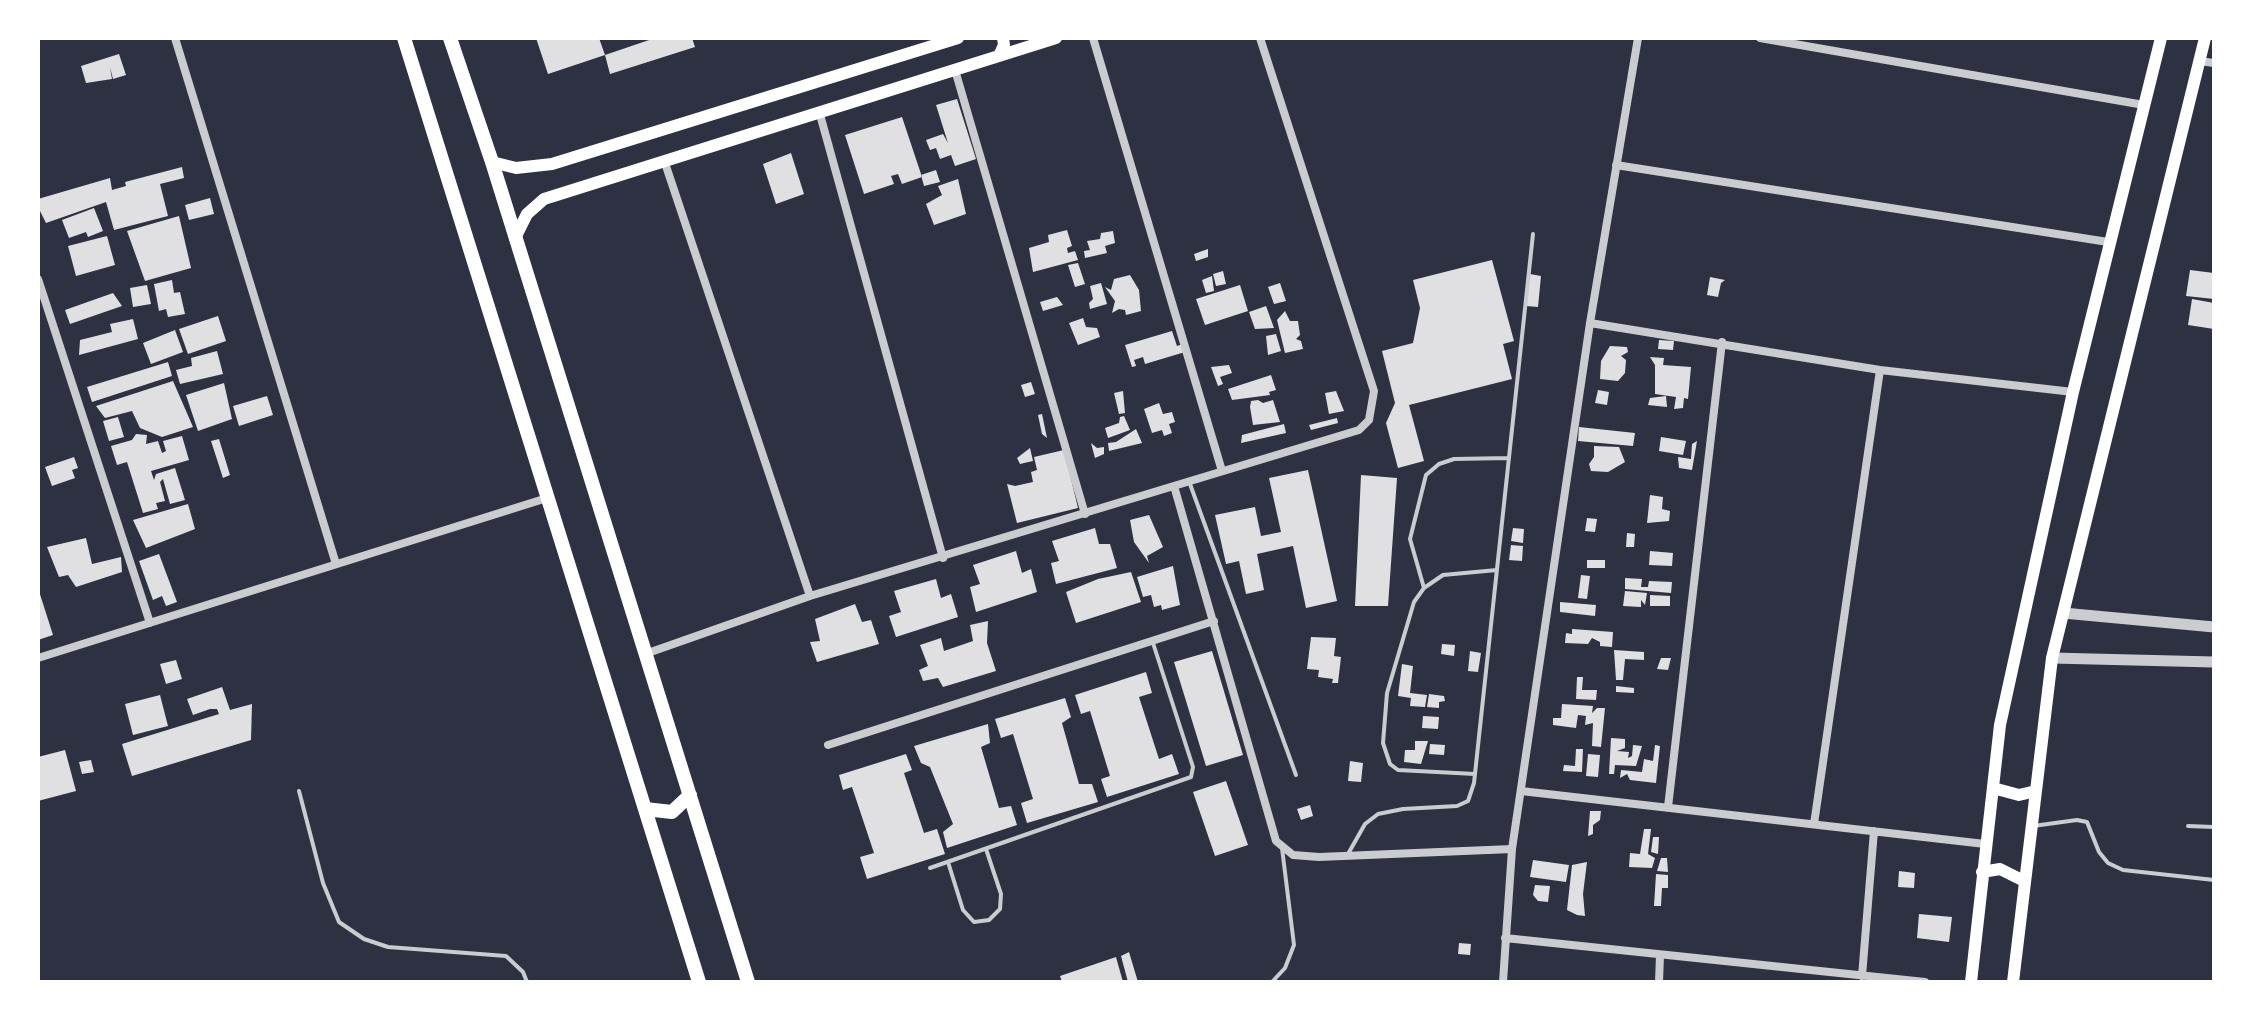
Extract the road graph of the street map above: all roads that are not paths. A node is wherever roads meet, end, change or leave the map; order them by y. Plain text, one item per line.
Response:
1 (175, 38) edge
2 (404, 38) edge
3 (450, 38) edge
4 (958, 38) edge
5 (1003, 38) edge
6 (1021, 38) edge
7 (1056, 38) edge
8 (1093, 38) edge
9 (1260, 38) edge
10 (1638, 38) edge
11 (1760, 38) edge
12 (2161, 38) edge
13 (2205, 38) edge
14 (1037, 44) junction
15 (999, 56) junction
16 (2199, 61) junction
17 (2214, 63) edge
18 (955, 70) junction
19 (2144, 105) junction
20 (819, 111) junction
21 (664, 159) junction
22 (492, 162) junction
23 (1616, 165) junction
24 (1533, 234) dead end
25 (515, 238) junction
26 (2108, 242) junction
27 (38, 279) edge
28 (1590, 323) junction
29 (1722, 342) junction
30 (1880, 370) junction
31 (2073, 392) junction
32 (1509, 458) junction
33 (1222, 471) junction
34 (1189, 481) junction
35 (1174, 486) junction
36 (547, 498) junction
37 (1085, 514) junction
38 (943, 558) junction
39 (336, 564) junction
40 (1497, 570) junction
41 (1424, 588) junction
42 (810, 596) junction
43 (2063, 613) junction
44 (1214, 621) junction
45 (150, 623) junction
46 (2214, 627) edge
47 (1153, 643) junction
48 (644, 655) junction
49 (38, 658) edge
50 (2052, 658) junction
51 (2214, 662) edge
52 (828, 745) dead end
53 (1475, 774) junction
54 (1296, 775) dead end
55 (1993, 788) junction
56 (299, 791) dead end
57 (1521, 791) junction
58 (2036, 791) junction
59 (690, 795) junction
60 (1668, 807) junction
61 (645, 809) junction
62 (1814, 824) junction
63 (2031, 826) junction
64 (2188, 826) dead end
65 (2214, 827) edge
66 (1874, 831) junction
67 (1985, 844) junction
68 (1281, 846) junction
69 (986, 849) junction
70 (1512, 849) junction
71 (1346, 856) junction
72 (948, 862) junction
73 (930, 868) dead end
74 (1982, 872) junction
75 (2214, 880) edge
76 (2024, 881) junction
77 (1505, 938) junction
78 (1660, 955) junction
79 (1810, 972) junction
80 (1862, 976) junction
81 (527, 982) edge
82 (699, 982) edge
83 (748, 982) edge
84 (1272, 982) edge
85 (1503, 982) edge
86 (1659, 982) edge
87 (1809, 982) edge
88 (1925, 982) edge
89 (1971, 982) edge
90 (2013, 982) edge

1 - 39 street
2 - 36 main road
3 - 22 main road
4 - 22 main road
5 - 15 main road
6 - 14 main road
7 - 14 main road
8 - 33 street
9 - 33 street
10 - 23 street
11 - 19 street
12 - 19 main road
13 - 16 main road
14 - 15 main road
15 - 18 main road
16 - 17 street
16 - 43 main road
18 - 20 main road
18 - 37 street
19 - 26 main road
20 - 21 main road
20 - 38 street
21 - 25 main road
21 - 42 street
22 - 25 main road
23 - 26 street
23 - 28 street
24 - 32 lane
25 - 48 main road
26 - 31 main road
27 - 45 street
28 - 29 street
28 - 57 street
29 - 30 street
29 - 60 street
30 - 31 street
30 - 62 street
31 - 55 main road
32 - 40 lane
32 - 41 lane
33 - 34 street
34 - 35 street
34 - 54 lane
35 - 37 street
35 - 44 street
36 - 39 street
36 - 61 main road
37 - 38 street
38 - 42 street
39 - 45 street
40 - 41 lane
40 - 53 lane
41 - 53 lane
42 - 48 street
43 - 46 street
43 - 50 main road
44 - 47 street
44 - 68 street
45 - 49 street
47 - 52 street
47 - 69 lane
48 - 59 main road
50 - 51 street
50 - 58 main road
53 - 71 lane
55 - 58 main road
55 - 67 main road
56 - 81 lane
57 - 60 street
57 - 70 street
58 - 63 main road
59 - 61 main road
59 - 83 main road
60 - 62 street
61 - 82 main road
62 - 66 street
63 - 75 lane
63 - 76 main road
64 - 65 lane
66 - 67 street
66 - 80 street
67 - 74 main road
68 - 71 street
68 - 84 lane
69 - 72 lane
69 - 72 lane
70 - 71 street
70 - 77 street
72 - 73 lane
74 - 76 main road
74 - 89 main road
76 - 90 main road
77 - 78 street
77 - 85 street
78 - 79 street
78 - 86 street
79 - 80 street
79 - 87 street
80 - 88 street

